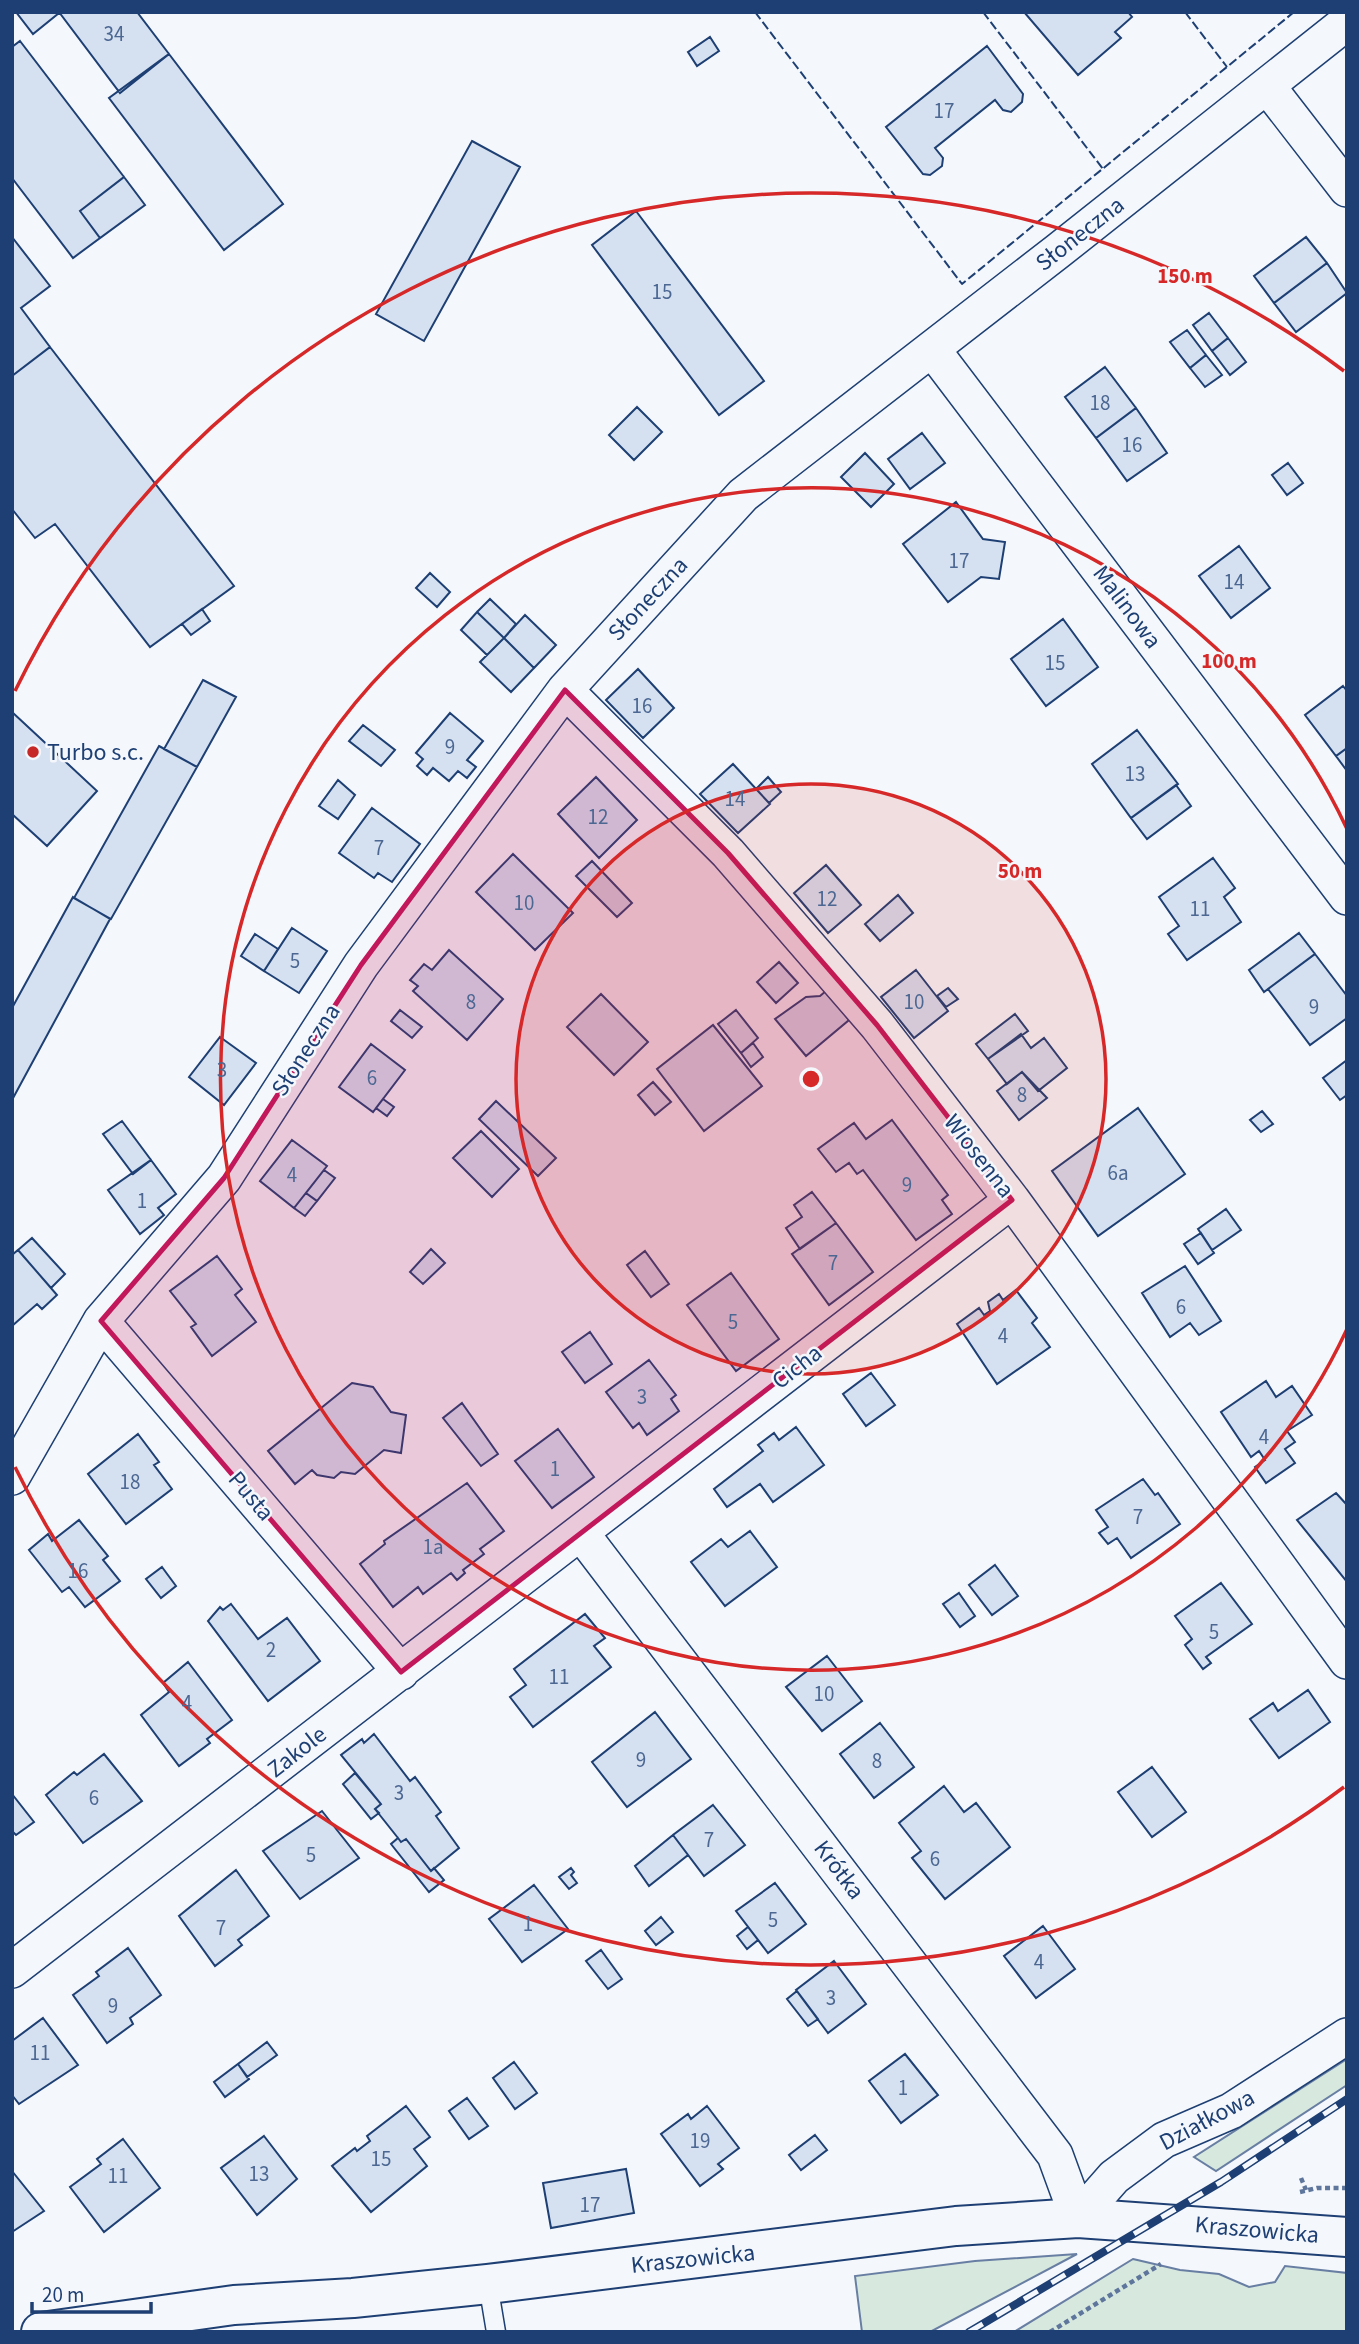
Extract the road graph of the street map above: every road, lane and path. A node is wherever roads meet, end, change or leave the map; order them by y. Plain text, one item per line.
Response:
1 (1347, 22) edge
2 (1268, 87) junction
3 (1347, 189) edge
4 (932, 349) junction
5 (565, 690) junction
6 (1347, 897) edge
7 (1012, 1200) junction
8 (101, 1321) junction
9 (12, 1478) edge
10 (581, 1534) junction
11 (1347, 1661) edge
12 (401, 1672) junction
13 (12, 1970) edge
14 (1347, 2036) edge
15 (1347, 2188) edge
16 (1295, 2193) dead end
17 (1078, 2218) junction
18 (1347, 2237) edge
19 (1165, 2262) dead end
20 (488, 2284) junction
21 (41, 2332) edge
22 (496, 2332) edge
23 (1050, 2332) edge

1 - 2 street, Słoneczna
2 - 3 street
2 - 4 street, Słoneczna
4 - 5 street, Słoneczna
4 - 6 street, Malinowa
5 - 7 street, Wiosenna
5 - 8 street, Słoneczna
7 - 10 street, Cicha
7 - 11 street, Wiosenna
8 - 9 street
8 - 12 street, Pusta
10 - 12 street, Zakole
10 - 17 street, Krótka
12 - 13 street, Zakole
14 - 17 street, Działkowa
15 - 16 path
17 - 18 street, Kraszowicka
17 - 20 street, Kraszowicka
19 - 23 path
20 - 21 street, Kraszowicka
20 - 22 lane

